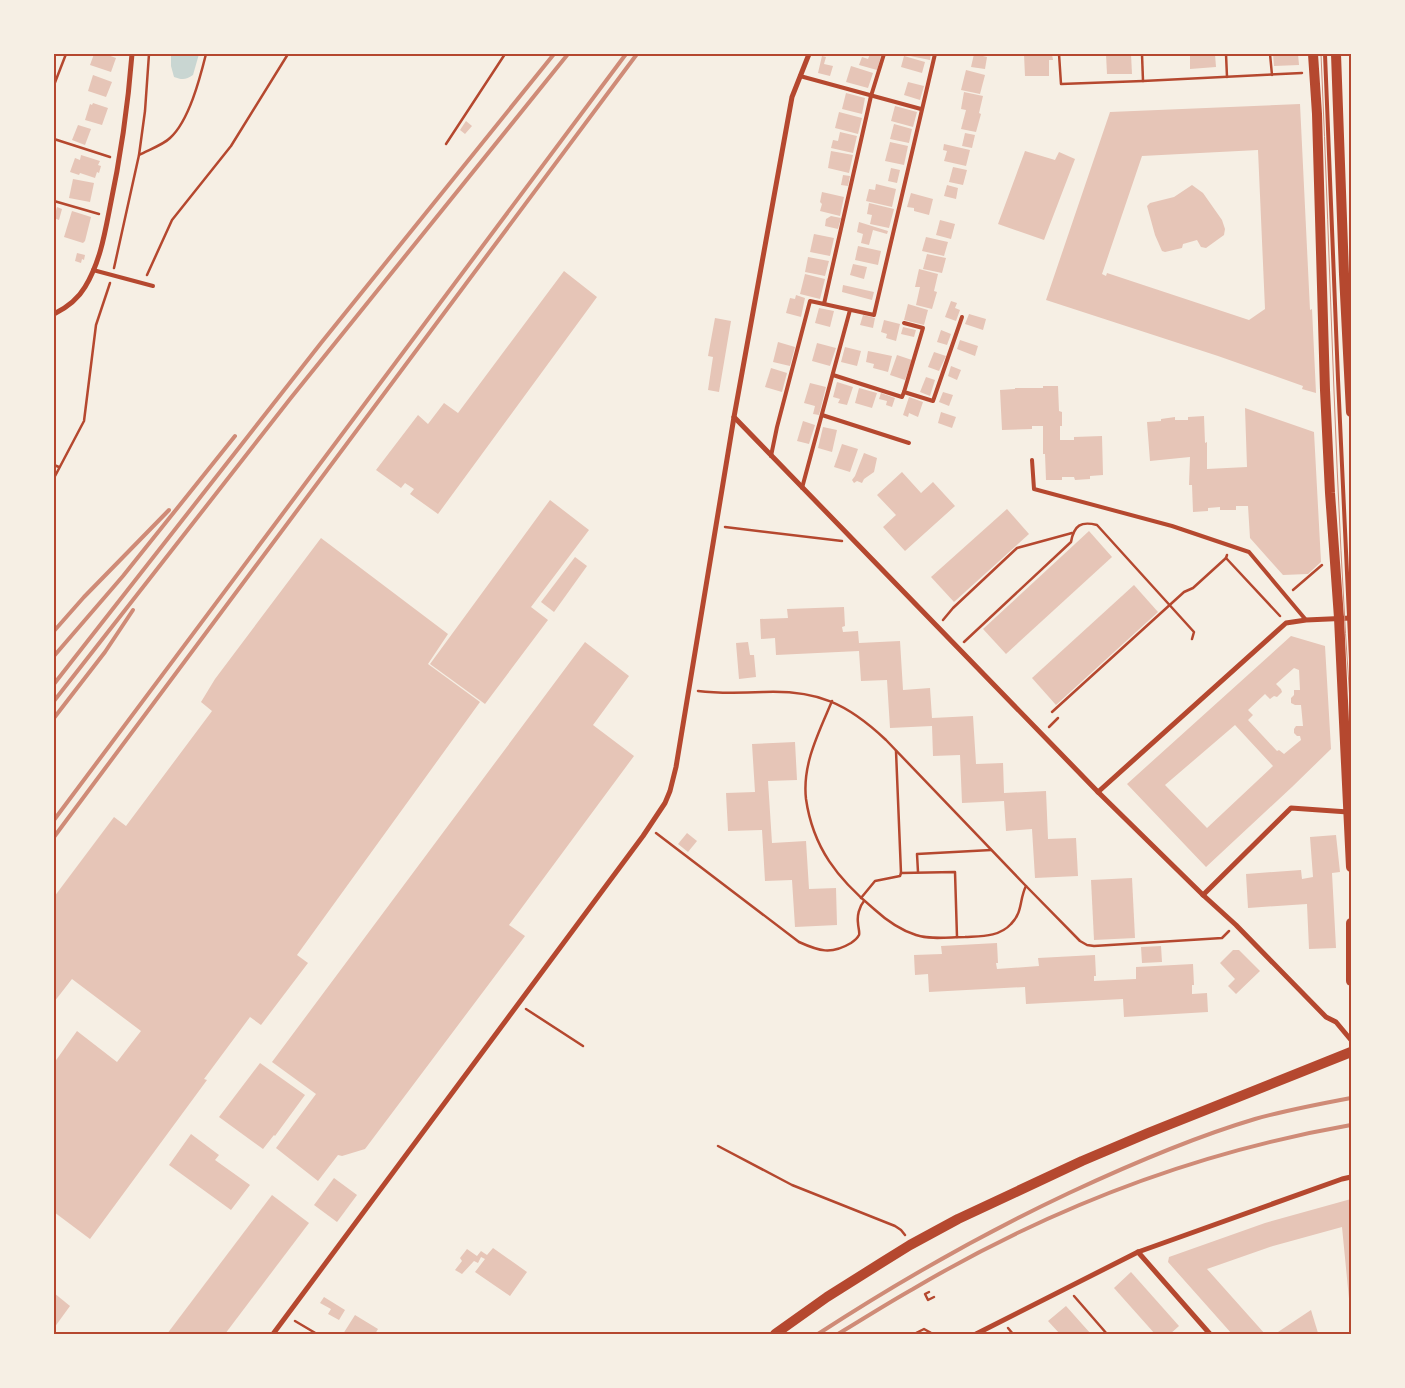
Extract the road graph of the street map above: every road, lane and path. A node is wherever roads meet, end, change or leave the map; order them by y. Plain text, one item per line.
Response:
1 (66, 54) edge
2 (132, 54) edge
3 (149, 54) edge
4 (206, 54) edge
5 (288, 54) edge
6 (505, 54) edge
7 (809, 54) edge
8 (884, 54) edge
9 (935, 54) edge
10 (1058, 54) edge
11 (1142, 54) edge
12 (1226, 54) edge
13 (1270, 54) edge
14 (1313, 54) edge
15 (1325, 54) edge
16 (1336, 54) edge
17 (1314, 72) junction
18 (1272, 75) junction
19 (800, 76) junction
20 (1227, 78) junction
21 (1143, 81) junction
22 (54, 85) edge
23 (870, 96) junction
24 (921, 109) junction
25 (54, 138) edge
26 (446, 144) dead end
27 (140, 155) junction
28 (119, 159) junction
29 (54, 201) edge
30 (108, 216) junction
31 (93, 270) junction
32 (112, 276) junction
33 (143, 282) junction
34 (153, 286) dead end
35 (824, 304) junction
36 (850, 310) junction
37 (54, 314) edge
38 (962, 317) dead end
39 (904, 323) dead end
40 (833, 375) junction
41 (904, 392) junction
42 (1351, 412) edge
43 (822, 415) junction
44 (734, 417) junction
45 (909, 443) dead end
46 (771, 456) junction
47 (1032, 460) dead end
48 (54, 465) edge
49 (59, 467) junction
50 (54, 478) edge
51 (802, 488) junction
52 (716, 525) junction
53 (1072, 533) junction
54 (856, 543) junction
55 (1227, 546) junction
56 (1226, 558) junction
57 (1322, 565) dead end
58 (1286, 596) junction
59 (1170, 605) junction
60 (1346, 618) edge
61 (1306, 620) junction
62 (1286, 622) junction
63 (936, 626) junction
64 (1192, 639) dead end
65 (957, 648) junction
66 (1351, 659) edge
67 (689, 690) junction
68 (832, 701) junction
69 (1052, 712) dead end
70 (896, 750) junction
71 (1098, 792) junction
72 (1348, 812) junction
73 (649, 828) junction
74 (991, 850) junction
75 (1351, 867) edge
76 (918, 872) junction
77 (901, 873) junction
78 (1026, 886) junction
79 (1203, 895) junction
80 (861, 898) junction
81 (864, 901) junction
82 (1351, 923) edge
83 (1236, 925) junction
84 (957, 937) junction
85 (1351, 981) edge
86 (519, 1004) junction
87 (1351, 1040) edge
88 (583, 1046) dead end
89 (1351, 1052) edge
90 (718, 1146) dead end
91 (1351, 1177) edge
92 (910, 1245) junction
93 (1138, 1252) junction
94 (1068, 1288) junction
95 (929, 1292) dead end
96 (934, 1297) dead end
97 (292, 1319) dead end
98 (273, 1334) edge
99 (317, 1334) edge
100 (775, 1334) edge
101 (914, 1334) edge
102 (933, 1334) edge
103 (976, 1334) edge
104 (1108, 1334) edge
105 (1210, 1334) edge

1 - 22 path
2 - 28 street
3 - 27 path
4 - 27 path
5 - 33 path
6 - 26 path
7 - 19 street
8 - 23 lane
9 - 24 lane
10 - 21 path
11 - 21 path
12 - 20 path
13 - 18 path
14 - 17 main road
15 - 60 lane
16 - 42 main road
17 - 18 path
17 - 60 main road
18 - 20 path
19 - 23 lane
19 - 44 street
20 - 21 path
23 - 24 lane
23 - 35 lane
24 - 36 lane
25 - 28 path
27 - 32 path
28 - 30 street
29 - 30 path
30 - 31 street
31 - 32 lane
31 - 37 street
32 - 33 lane
32 - 49 path
33 - 34 lane
35 - 36 lane
35 - 46 lane
36 - 40 lane
38 - 41 lane
39 - 41 lane
40 - 41 lane
40 - 43 lane
43 - 45 lane
43 - 51 lane
44 - 46 street
44 - 52 street
46 - 51 street
47 - 55 lane
48 - 49 path
49 - 50 path
51 - 54 street
52 - 54 path
52 - 67 street
53 - 59 path
53 - 63 path
53 - 65 path
54 - 63 street
55 - 56 path
55 - 58 lane
56 - 59 path
56 - 62 path
57 - 58 path
58 - 61 lane
59 - 64 path
59 - 69 path
60 - 61 street
60 - 66 lane
60 - 72 main road
61 - 62 street
62 - 71 street
63 - 65 street
65 - 71 street
67 - 68 path
67 - 73 street
68 - 70 path
68 - 80 path
70 - 74 path
70 - 77 path
71 - 79 street
72 - 75 main road
72 - 79 street
73 - 81 path
73 - 86 street
74 - 76 path
74 - 78 path
76 - 77 path
76 - 84 path
77 - 80 path
78 - 83 path
78 - 84 path
79 - 83 street
80 - 81 path
81 - 84 path
82 - 85 main road
83 - 87 street
86 - 88 path
86 - 98 street
89 - 92 main road
90 - 92 path
91 - 93 street
92 - 100 main road
93 - 94 street
93 - 105 street
94 - 103 street
94 - 104 path
95 - 96 path
97 - 99 path
101 - 102 path

